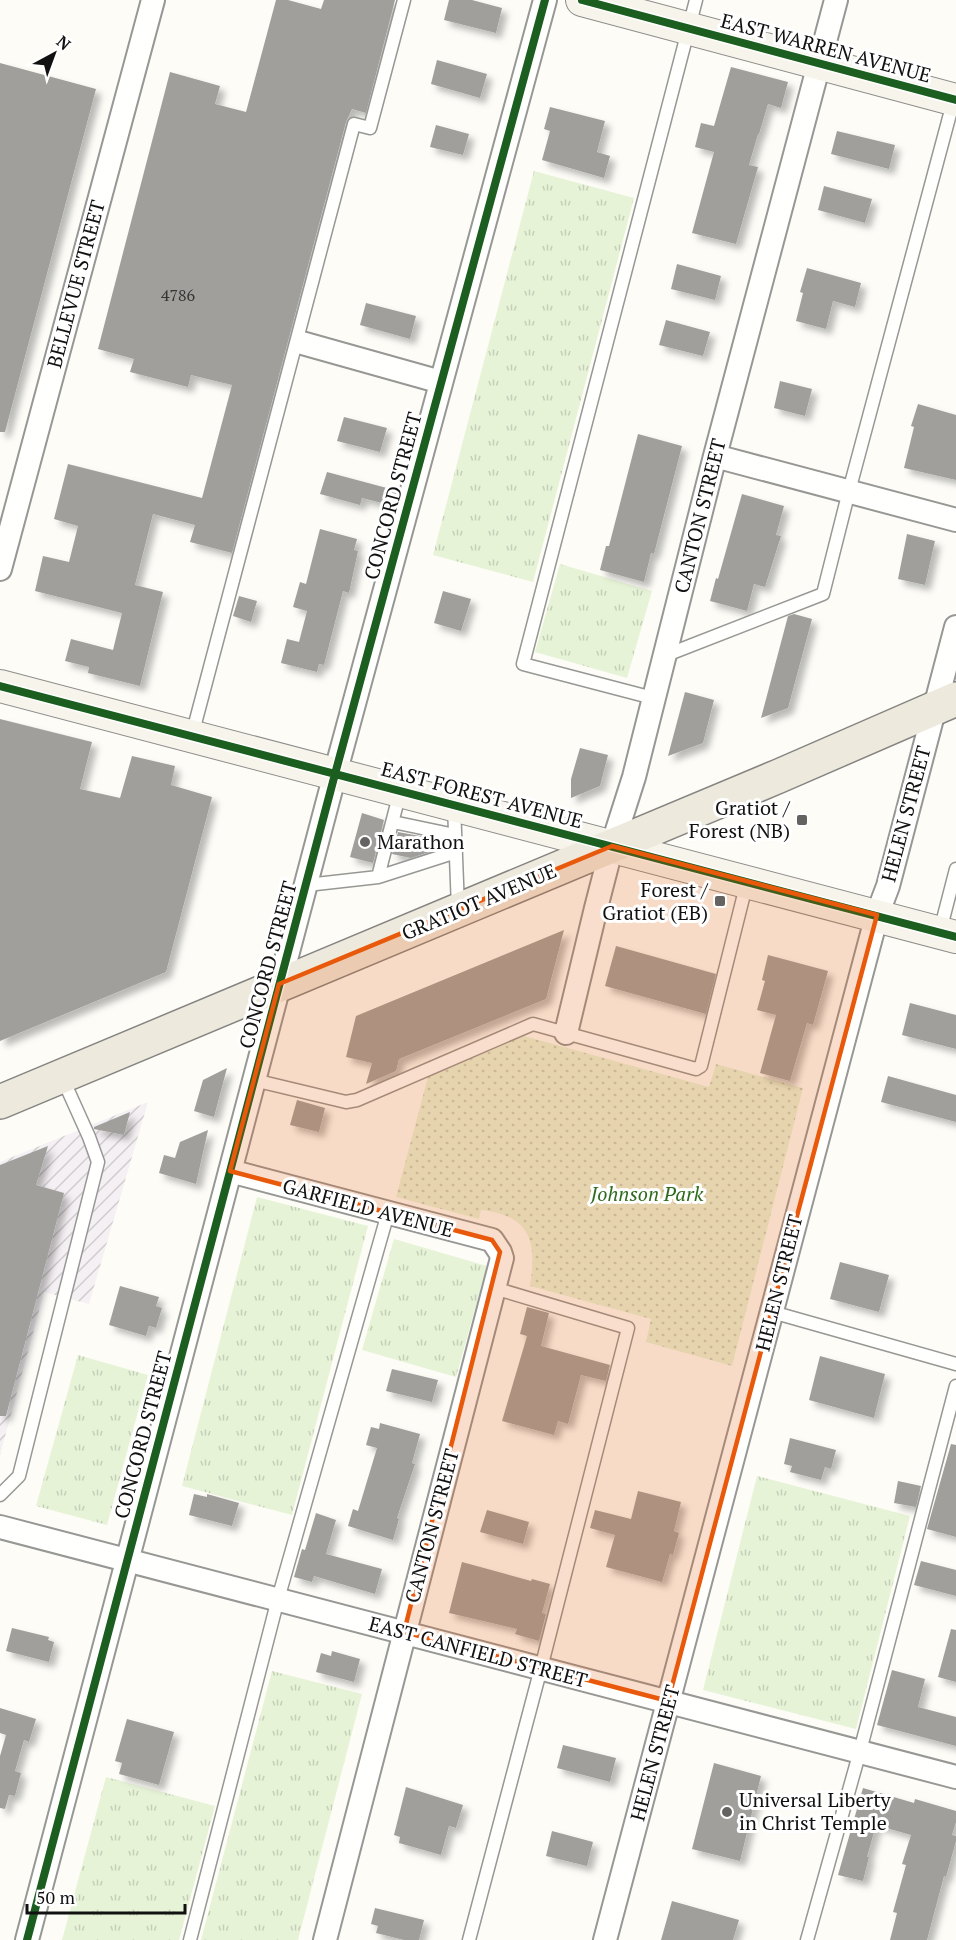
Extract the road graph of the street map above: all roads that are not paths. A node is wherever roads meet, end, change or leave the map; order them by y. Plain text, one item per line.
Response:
1 (153, 0) edge
2 (404, 0) edge
3 (545, 0) edge
4 (582, 0) edge
5 (836, 0) edge
6 (692, 14) edge
7 (819, 63) junction
8 (955, 97) edge
9 (302, 343) dead end
10 (441, 382) junction
11 (715, 456) junction
12 (849, 491) junction
13 (956, 520) edge
14 (0, 569) edge
15 (956, 627) edge
16 (664, 656) junction
17 (0, 686) edge
18 (653, 698) junction
19 (945, 704) edge
20 (192, 736) junction
21 (335, 774) junction
22 (400, 791) junction
23 (455, 820) junction
24 (393, 822) junction
25 (612, 846) junction
26 (456, 852) junction
27 (956, 869) edge
28 (378, 877) junction
29 (747, 881) junction
30 (307, 885) junction
31 (458, 910) junction
32 (877, 915) junction
33 (948, 934) edge
34 (279, 984) junction
35 (566, 1033) junction
36 (62, 1076) junction
37 (254, 1080) junction
38 (0, 1102) edge
39 (230, 1171) junction
40 (388, 1213) junction
41 (500, 1252) joint
42 (494, 1288) junction
43 (772, 1312) junction
44 (956, 1364) edge
45 (956, 1386) edge
46 (0, 1495) edge
47 (0, 1527) edge
48 (127, 1560) junction
49 (278, 1599) junction
50 (404, 1632) junction
51 (542, 1668) junction
52 (668, 1701) junction
53 (860, 1751) junction
54 (956, 1777) edge
55 (27, 1940) edge
56 (190, 1940) edge
57 (325, 1940) edge
58 (469, 1940) edge
59 (605, 1940) edge
60 (807, 1940) edge

1 - 14 street, BELLEVUE STREET
2 - 20 lane
3 - 10 street, CONCORD STREET
4 - 6 main road, EAST WARREN AVENUE
5 - 7 street, CANTON STREET
6 - 7 main road, EAST WARREN AVENUE
6 - 18 lane
7 - 8 main road, EAST WARREN AVENUE
7 - 11 street, CANTON STREET
8 - 12 lane
9 - 10 street
10 - 21 street, CONCORD STREET
11 - 12 street
11 - 16 street, CANTON STREET
12 - 13 street
12 - 16 lane
15 - 19 street, HELEN STREET
16 - 18 street, CANTON STREET
17 - 20 main road, EAST FOREST AVENUE
18 - 25 street, CANTON STREET
19 - 25 main road, GRATIOT AVENUE
19 - 32 street, HELEN STREET
20 - 21 main road, EAST FOREST AVENUE
21 - 22 main road, EAST FOREST AVENUE
21 - 30 street, CONCORD STREET
22 - 23 main road, EAST FOREST AVENUE
22 - 24 lane
23 - 24 lane
23 - 25 main road, EAST FOREST AVENUE
23 - 26 lane
24 - 28 lane
25 - 29 main road, EAST FOREST AVENUE
25 - 31 main road, GRATIOT AVENUE
25 - 35 street, CANTON STREET
26 - 28 lane
26 - 31 lane
27 - 33 lane
28 - 30 lane
29 - 32 main road, EAST FOREST AVENUE
29 - 35 lane
30 - 34 street, CONCORD STREET
31 - 34 main road, GRATIOT AVENUE
32 - 33 main road, EAST FOREST AVENUE
32 - 43 street, HELEN STREET
34 - 36 main road, GRATIOT AVENUE
34 - 37 street, CONCORD STREET
35 - 37 lane
36 - 38 main road, GRATIOT AVENUE
36 - 46 lane
37 - 39 street, CONCORD STREET
39 - 40 street, GARFIELD AVENUE
39 - 48 street, CONCORD STREET
40 - 41 street, GARFIELD AVENUE
40 - 49 lane
41 - 42 street, CANTON STREET
42 - 50 street, CANTON STREET
42 - 51 lane
43 - 44 lane
43 - 52 street, HELEN STREET
45 - 53 lane
47 - 48 street, EAST CANFIELD STREET
48 - 49 street, EAST CANFIELD STREET
48 - 55 street, CONCORD STREET
49 - 50 street, EAST CANFIELD STREET
49 - 56 lane
50 - 51 street, EAST CANFIELD STREET
50 - 57 street, CANTON STREET
51 - 52 street, EAST CANFIELD STREET
51 - 58 lane
52 - 53 street, EAST CANFIELD STREET
52 - 59 street, HELEN STREET
53 - 54 street, EAST CANFIELD STREET
53 - 60 lane

